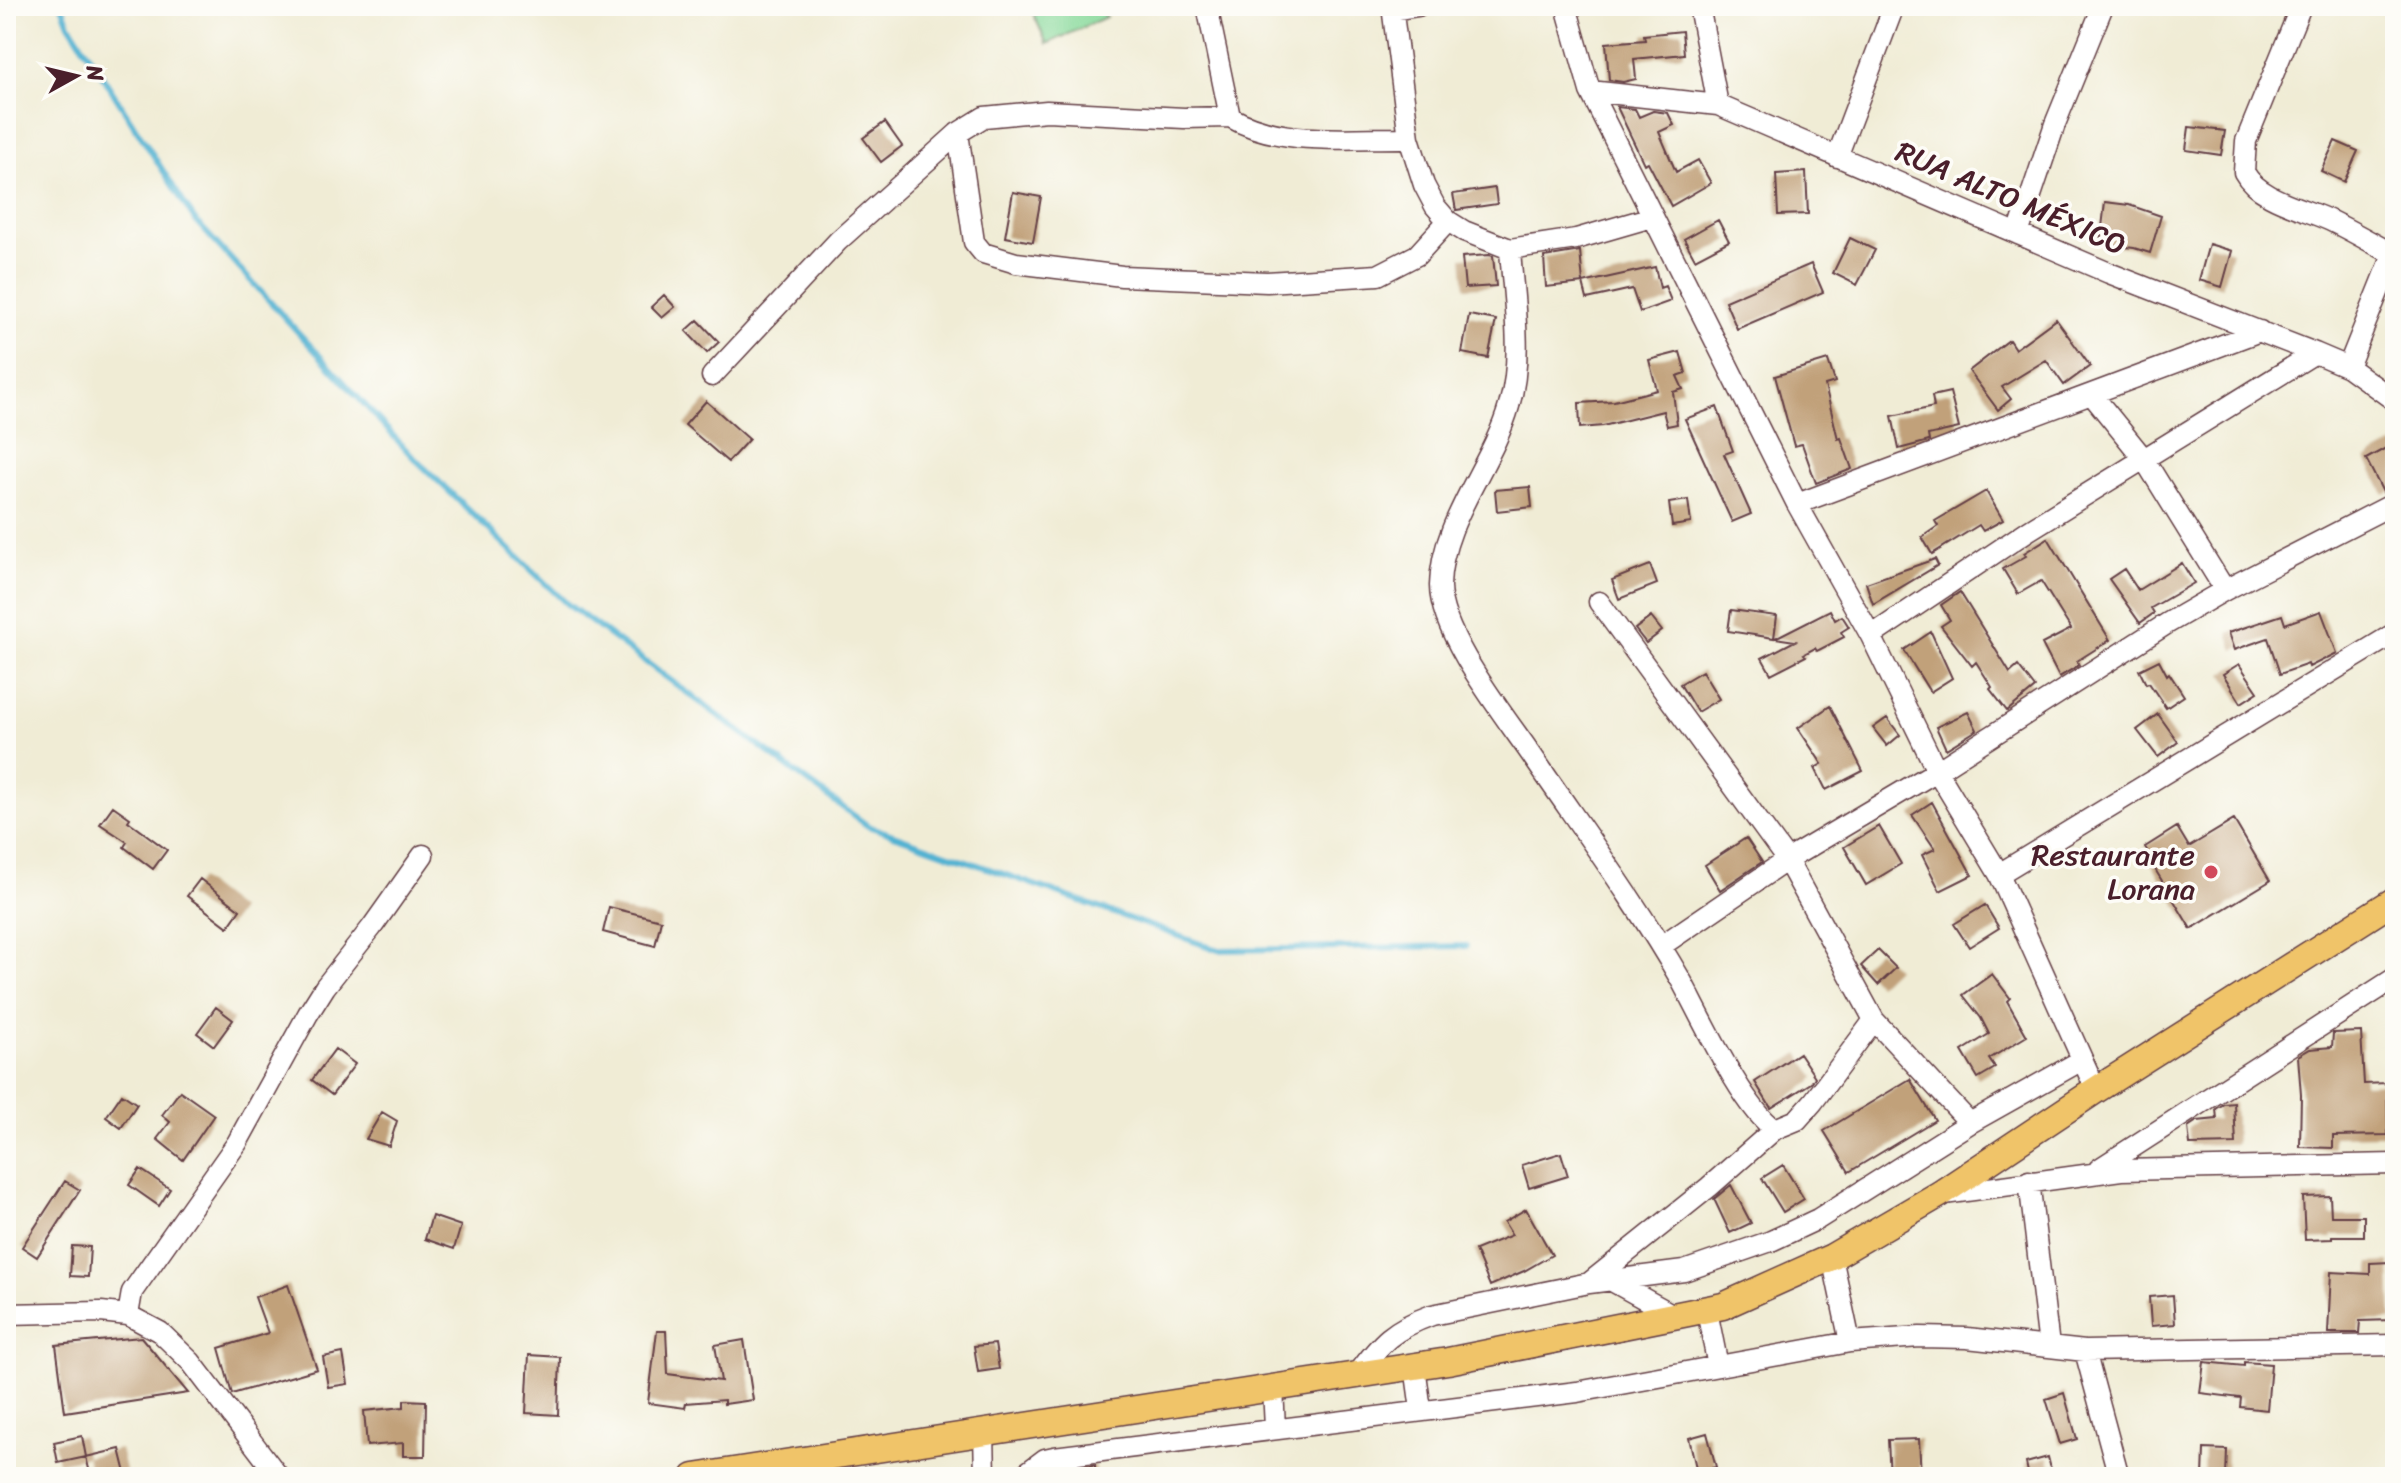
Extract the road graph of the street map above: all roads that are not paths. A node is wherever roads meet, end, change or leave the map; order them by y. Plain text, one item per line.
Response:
1 (1207, 6) edge
2 (1418, 6) edge
3 (1566, 6) edge
4 (1699, 6) edge
5 (1894, 6) edge
6 (2103, 6) edge
7 (2301, 6) edge
8 (1392, 8) edge
9 (1590, 91) junction
10 (1718, 105) junction
11 (1230, 117) junction
12 (958, 133) junction
13 (1409, 138) junction
14 (1837, 157) junction
15 (1652, 217) junction
16 (1448, 221) junction
17 (2018, 234) junction
18 (1510, 249) junction
19 (2394, 252) edge
20 (2260, 331) junction
21 (2315, 353) junction
22 (2348, 367) junction
23 (712, 376) dead end
24 (2093, 396) junction
25 (2395, 401) edge
26 (2144, 459) junction
27 (2395, 503) edge
28 (1797, 504) junction
29 (2225, 590) junction
30 (1599, 602) dead end
31 (2395, 633) edge
32 (1871, 636) junction
33 (1937, 771) junction
34 (423, 855) dead end
35 (1787, 860) junction
36 (1999, 874) junction
37 (2395, 900) edge
38 (1661, 946) junction
39 (2395, 978) edge
40 (1874, 1020) junction
41 (2082, 1060) junction
42 (2096, 1090) junction
43 (1970, 1123) junction
44 (1775, 1129) junction
45 (2395, 1164) edge
46 (2096, 1171) junction
47 (2029, 1181) junction
48 (1940, 1194) junction
49 (1832, 1257) junction
50 (1612, 1281) junction
51 (1589, 1283) junction
52 (1707, 1311) junction
53 (6, 1314) edge
54 (128, 1315) junction
55 (1677, 1317) junction
56 (1850, 1342) junction
57 (2395, 1345) edge
58 (2049, 1346) junction
59 (2085, 1351) junction
60 (1415, 1366) junction
61 (1718, 1366) junction
62 (1357, 1375) junction
63 (1273, 1388) junction
64 (1421, 1410) junction
65 (1275, 1428) junction
66 (984, 1432) junction
67 (279, 1477) edge
68 (694, 1477) edge
69 (985, 1477) edge
70 (1021, 1477) edge
71 (2119, 1477) edge

1 - 11 street
2 - 8 street
3 - 9 street
4 - 10 street
5 - 14 street
6 - 17 street
7 - 19 street
8 - 13 street
9 - 10 street, RUA ALTO MÉXICO
9 - 15 street
10 - 14 street, RUA ALTO MÉXICO
11 - 12 street
11 - 13 street
12 - 16 street
12 - 23 street
13 - 16 street
14 - 17 street, RUA ALTO MÉXICO
15 - 18 street
15 - 28 street
16 - 18 street
17 - 20 street, RUA ALTO MÉXICO
18 - 38 street
19 - 22 street
20 - 21 street, RUA ALTO MÉXICO
20 - 24 street
21 - 22 street, RUA ALTO MÉXICO
21 - 26 street
22 - 25 street, RUA ALTO MÉXICO
24 - 26 street
24 - 28 street
26 - 29 street
26 - 32 street
27 - 29 street
28 - 32 street
29 - 33 street
30 - 35 street
31 - 36 street
32 - 33 street
33 - 35 street
33 - 36 street
34 - 54 street
35 - 38 street
35 - 40 street
36 - 41 street
37 - 42 main road
38 - 44 street
39 - 46 street
40 - 43 street
40 - 44 street
41 - 42 street
41 - 43 street
42 - 48 main road
43 - 50 street
44 - 51 street
45 - 46 street
46 - 47 street
47 - 48 street
47 - 58 street
48 - 49 main road
49 - 52 main road
49 - 56 street
50 - 51 street
50 - 55 street
51 - 62 street
52 - 55 main road
52 - 61 street
53 - 54 street
54 - 67 street
55 - 60 main road
56 - 58 street
56 - 61 street
57 - 59 street
58 - 59 street
59 - 71 street
60 - 62 main road
60 - 64 street
61 - 64 street
62 - 63 main road
63 - 65 street
63 - 66 main road
64 - 65 street
65 - 70 street
66 - 68 main road
66 - 69 street

